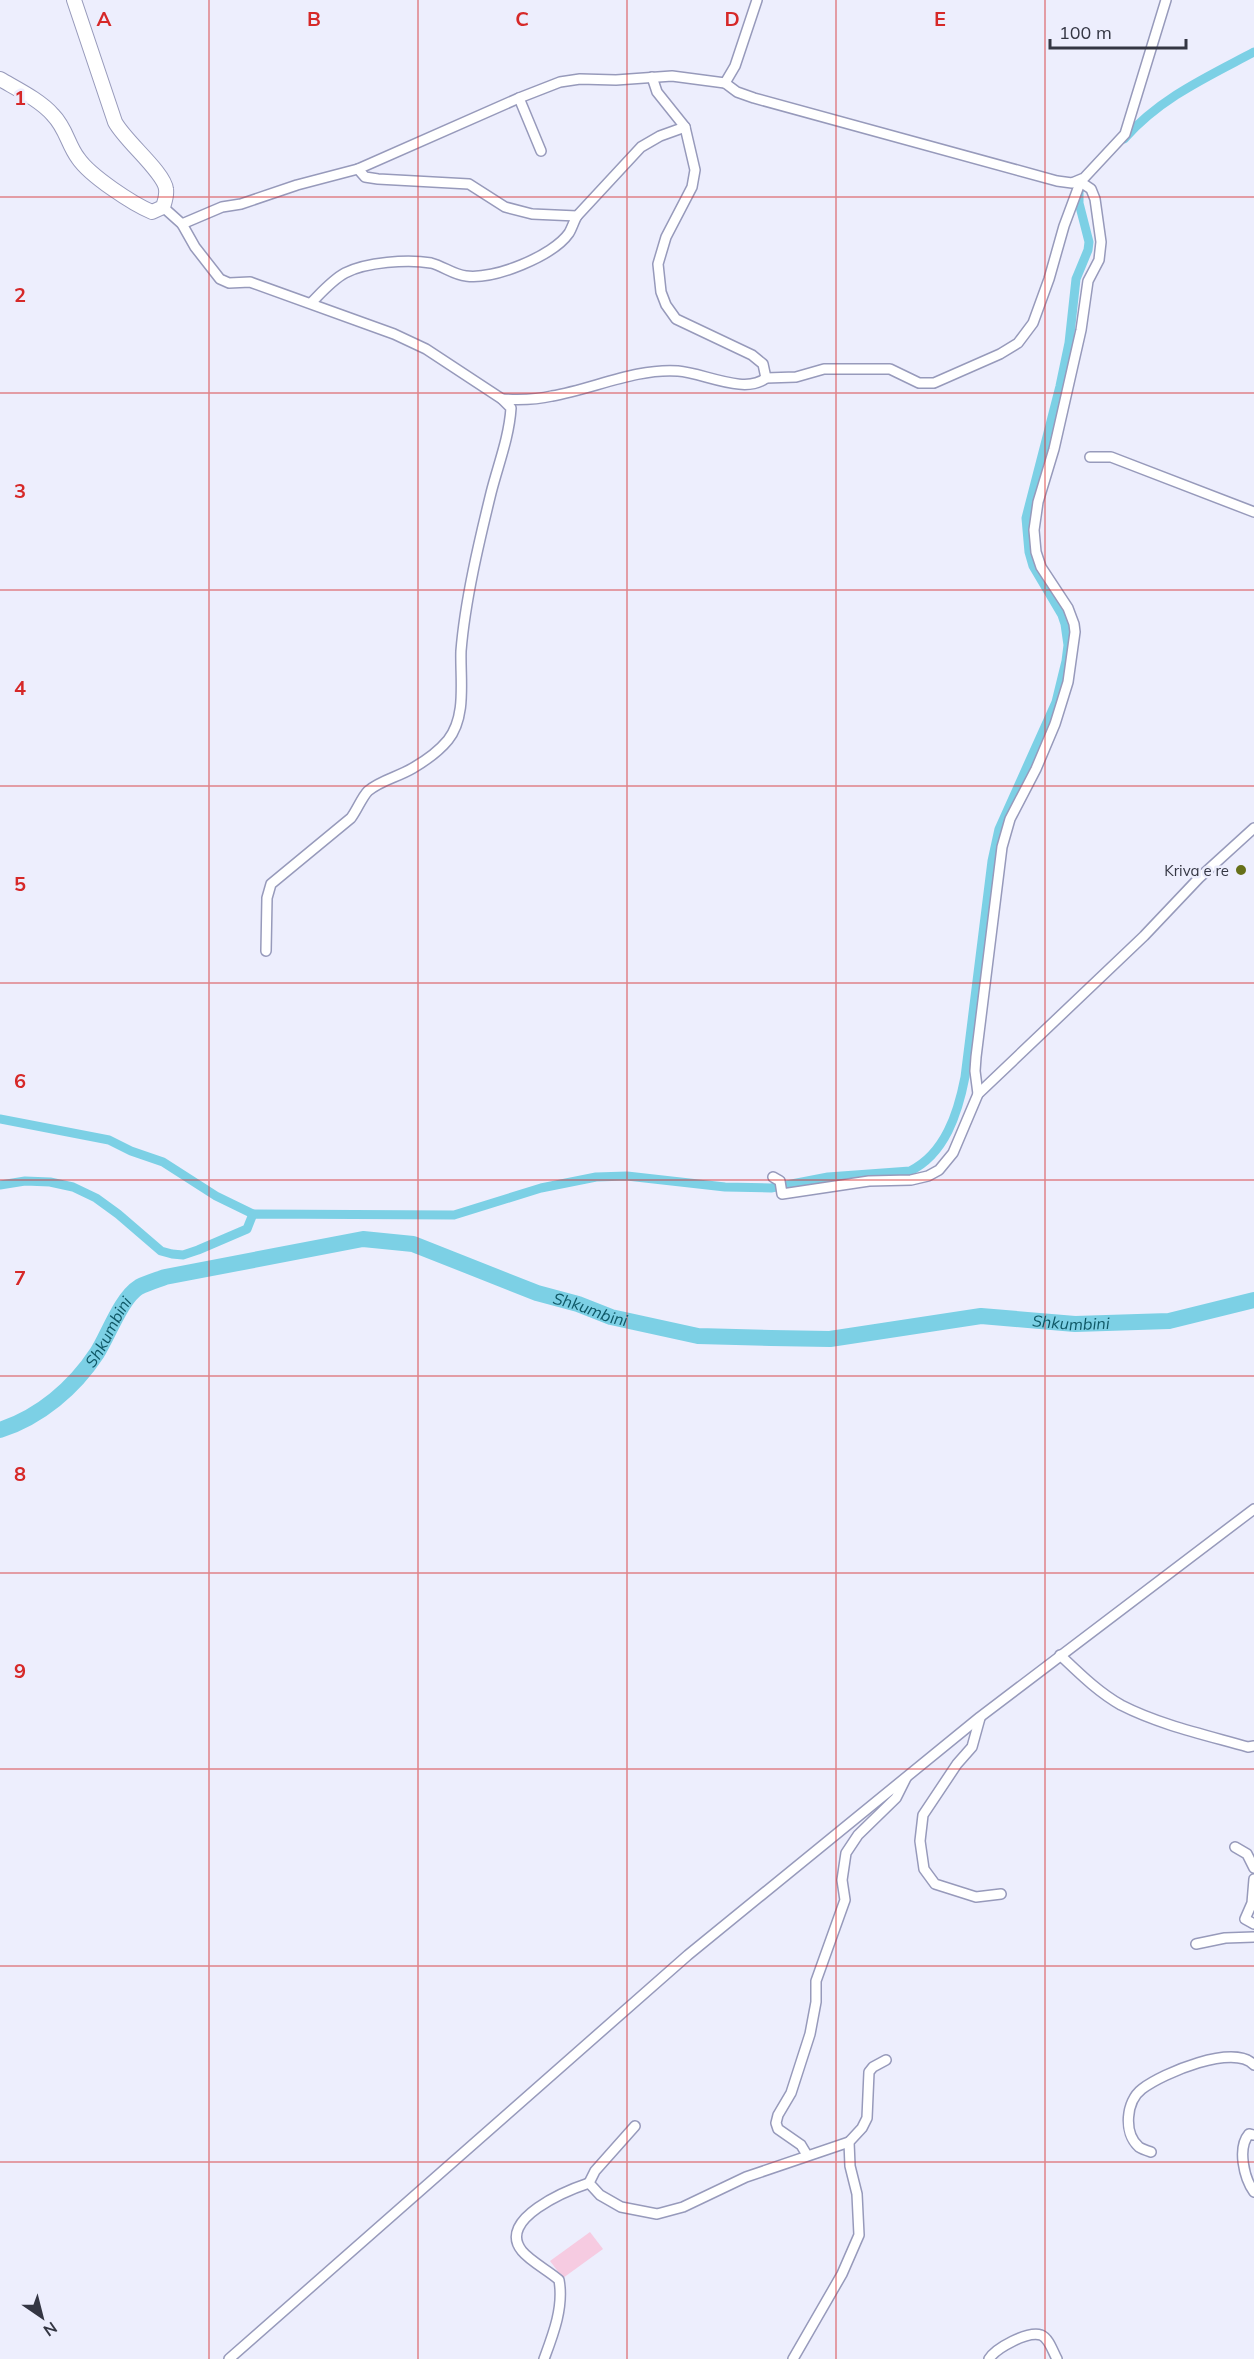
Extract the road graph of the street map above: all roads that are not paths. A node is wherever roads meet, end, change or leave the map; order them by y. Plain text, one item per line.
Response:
1 (74, 0) edge
2 (757, 0) edge
3 (1166, 0) edge
4 (652, 77) junction
5 (0, 79) edge
6 (725, 83) junction
7 (519, 98) junction
8 (685, 127) junction
9 (541, 151) dead end
10 (358, 169) junction
11 (1083, 184) junction
12 (163, 207) junction
13 (577, 216) junction
14 (182, 224) junction
15 (311, 303) junction
16 (766, 378) junction
17 (502, 399) junction
18 (1090, 457) dead end
19 (1254, 512) edge
20 (1254, 828) edge
21 (266, 951) dead end
22 (978, 1094) junction
23 (778, 1184) dead end
24 (1254, 1509) edge
25 (1060, 1655) junction
26 (980, 1717) junction
27 (1254, 1746) edge
28 (909, 1773) junction
29 (1235, 1847) dead end
30 (1254, 1868) edge
31 (1254, 1879) edge
32 (1002, 1894) dead end
33 (1254, 1923) edge
34 (1254, 1937) edge
35 (1196, 1944) dead end
36 (886, 2060) dead end
37 (1254, 2065) edge
38 (635, 2126) dead end
39 (1254, 2134) edge
40 (849, 2142) junction
41 (1151, 2152) dead end
42 (807, 2155) junction
43 (589, 2183) junction
44 (1254, 2192) edge
45 (229, 2359) edge
46 (544, 2359) edge
47 (793, 2359) edge
48 (988, 2359) edge
49 (1057, 2359) edge

1 - 12 main road
2 - 6 street
3 - 11 street
4 - 6 street
4 - 7 street
4 - 8 street
5 - 12 main road
6 - 11 street
7 - 9 street
7 - 10 street
8 - 13 street
8 - 16 street
10 - 13 street
10 - 14 street
11 - 16 street
11 - 22 street
12 - 14 street
13 - 15 street
14 - 15 street
15 - 17 street
16 - 17 street
17 - 21 street
18 - 19 street
20 - 22 street
22 - 23 street
24 - 25 street
25 - 26 street
25 - 27 street
26 - 28 street
26 - 32 street
28 - 42 street
28 - 45 street
29 - 30 street
31 - 33 street
34 - 35 street
36 - 40 street
37 - 41 street
38 - 43 street
39 - 44 street
40 - 42 street
40 - 47 street
42 - 43 street
43 - 46 street
48 - 49 street

